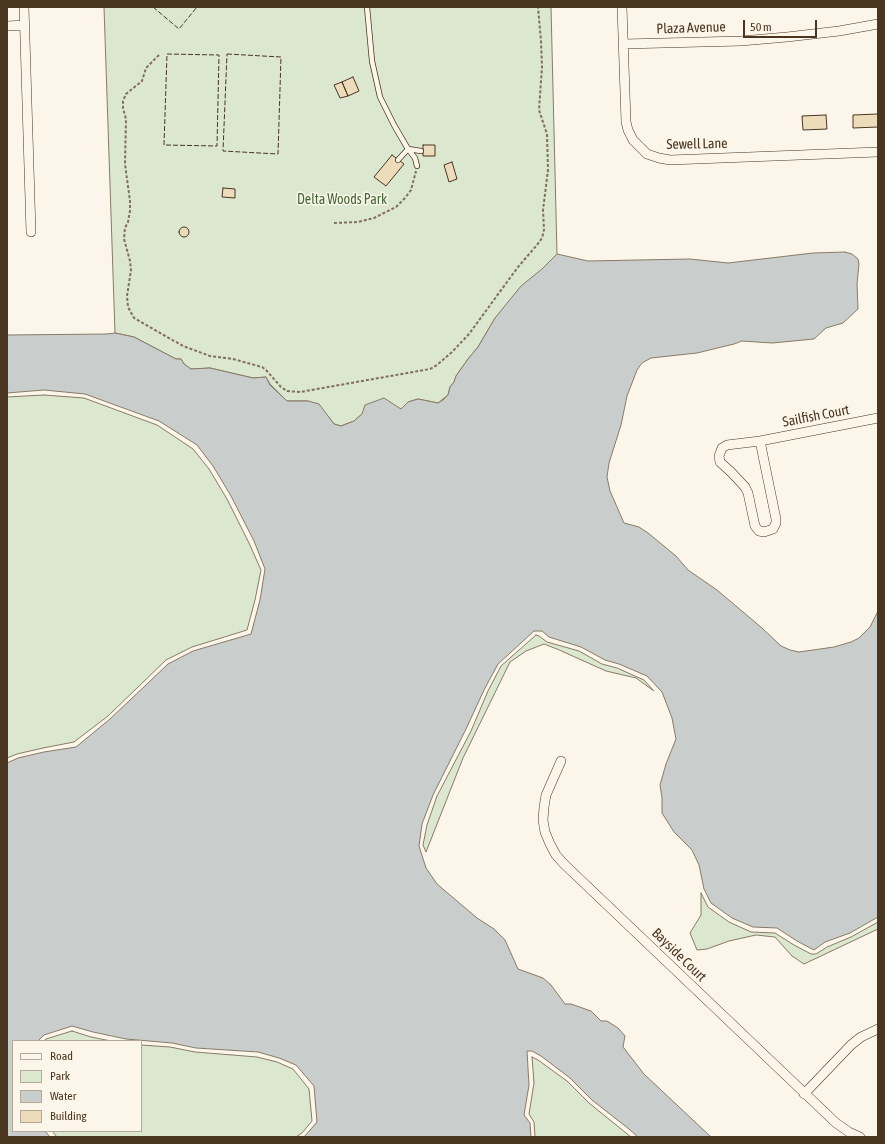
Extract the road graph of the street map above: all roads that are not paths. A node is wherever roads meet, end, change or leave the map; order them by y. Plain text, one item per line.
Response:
1 (24, 7) edge
2 (367, 7) edge
3 (622, 7) edge
4 (878, 24) edge
5 (25, 25) junction
6 (7, 26) edge
7 (624, 44) junction
8 (408, 148) junction
9 (421, 151) dead end
10 (878, 152) edge
11 (398, 160) dead end
12 (417, 166) road end
13 (31, 232) dead end
14 (878, 418) edge
15 (760, 441) junction
16 (561, 761) dead end
17 (878, 1029) edge
18 (804, 1094) junction
19 (860, 1137) edge

1 - 5 street
2 - 8 lane
3 - 7 street, Sewell Lane
4 - 7 street, Plaza Avenue
5 - 6 street
5 - 13 street
7 - 10 street, Sewell Lane
8 - 9 lane
8 - 11 lane
8 - 12 lane
14 - 15 street, Sailfish Court
15 - 15 street, Sailfish Court
16 - 18 street, Bayside Court
17 - 18 street
18 - 19 street, Bayside Court

